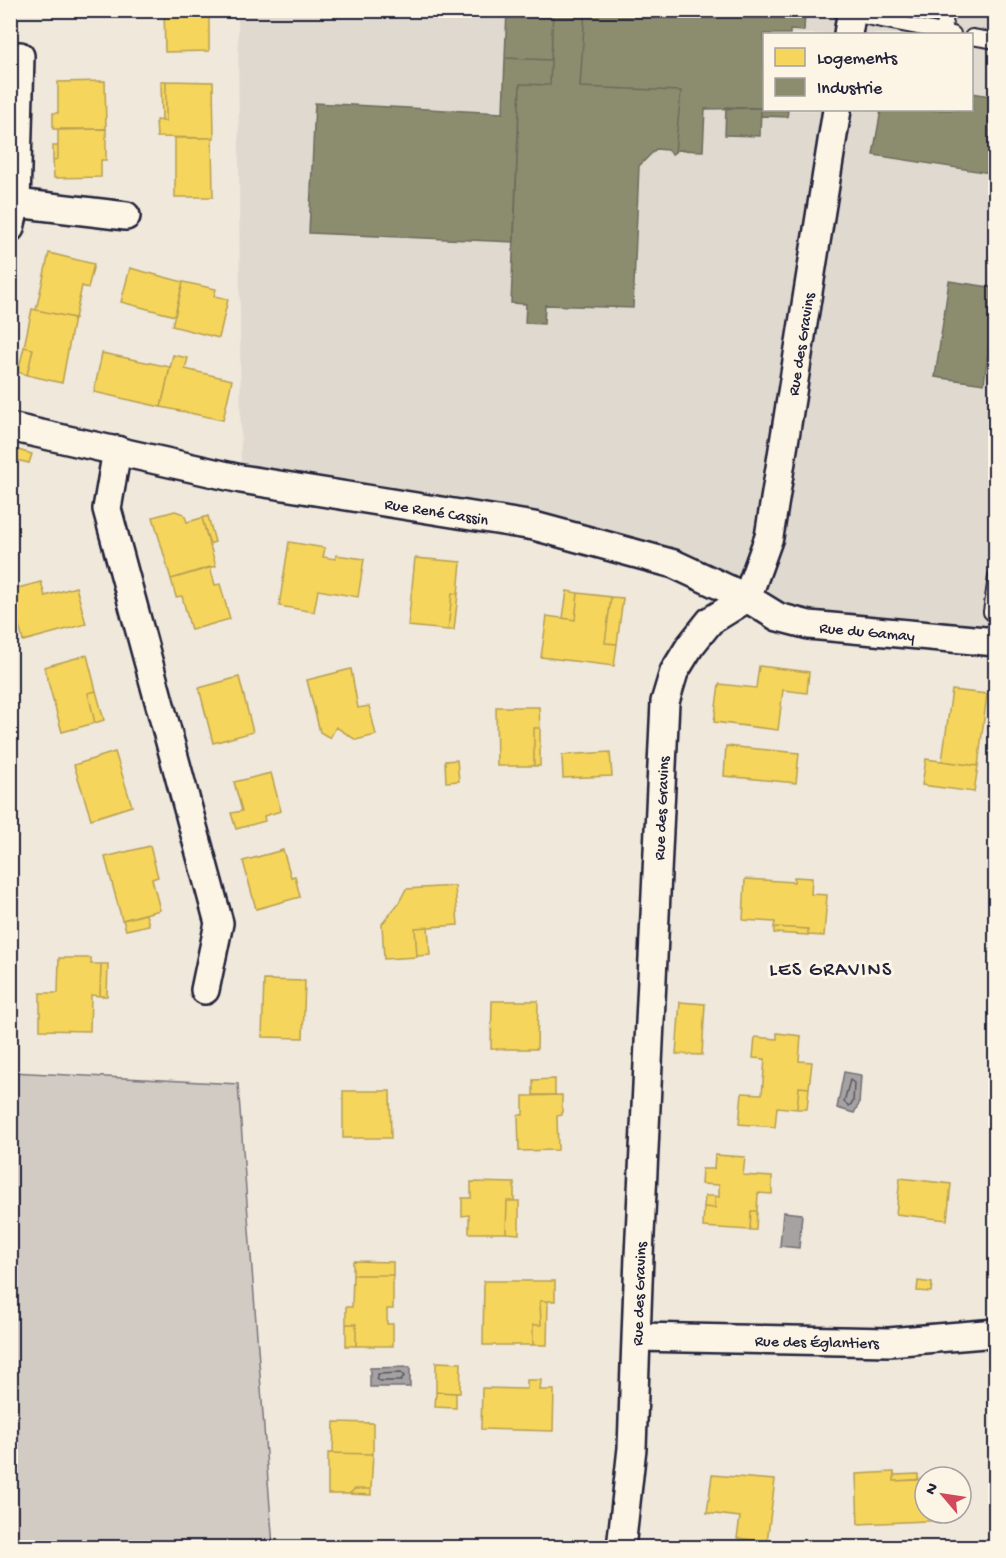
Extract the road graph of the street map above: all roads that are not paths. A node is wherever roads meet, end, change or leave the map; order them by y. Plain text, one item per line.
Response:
1 (947, 10) edge
2 (850, 20) edge
3 (941, 33) edge
4 (948, 33) edge
5 (973, 38) edge
6 (996, 42) edge
7 (20, 56) dead end
8 (837, 111) edge
9 (13, 216) edge
10 (126, 216) dead end
11 (10, 427) edge
12 (117, 450) junction
13 (996, 578) edge
14 (747, 598) junction
15 (991, 612) dead end
16 (996, 642) edge
17 (205, 990) dead end
18 (996, 1333) edge
19 (637, 1337) junction
20 (621, 1548) edge

1 - 4 lane
2 - 3 lane
5 - 6 lane
7 - 9 street
8 - 14 street, Rue des Gravins
9 - 10 street
11 - 12 street, Rue René Cassin
12 - 14 street, Rue René Cassin
12 - 17 street
13 - 15 lane
14 - 16 street, Rue du Gamay
14 - 19 street, Rue des Gravins
18 - 19 street, Rue des Églantiers
19 - 20 street, Rue des Gravins

